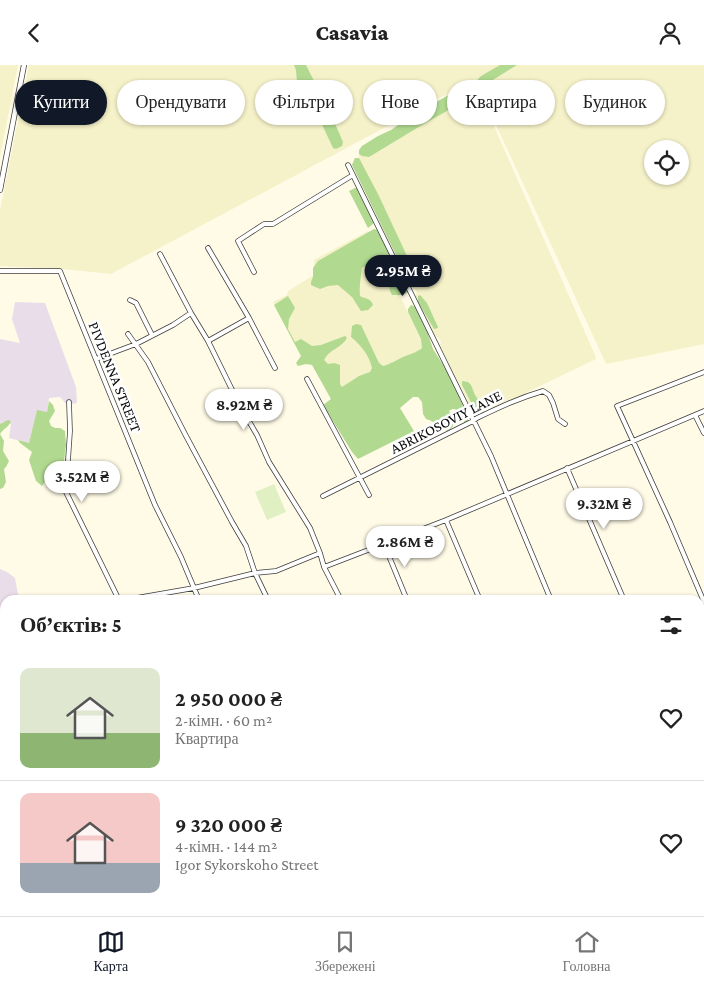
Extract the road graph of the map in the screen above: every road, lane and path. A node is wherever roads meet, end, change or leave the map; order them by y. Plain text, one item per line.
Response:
1 (24, 65) edge
2 (348, 165) dead end
3 (353, 175) junction
4 (0, 189) edge
5 (208, 248) dead end
6 (160, 254) dead end
7 (0, 271) edge
8 (254, 272) dead end
9 (130, 300) dead end
10 (191, 313) junction
11 (249, 318) junction
12 (128, 334) dead end
13 (152, 335) junction
14 (208, 341) junction
15 (136, 344) junction
16 (96, 359) junction
17 (275, 368) dead end
18 (704, 372) edge
19 (307, 379) dead end
20 (69, 402) dead end
21 (704, 411) edge
22 (695, 415) junction
23 (474, 421) junction
24 (565, 424) dead end
25 (704, 433) edge
26 (633, 441) junction
27 (567, 468) junction
28 (360, 478) junction
29 (507, 494) junction
30 (368, 495) dead end
31 (323, 496) dead end
32 (446, 520) junction
33 (384, 544) junction
34 (320, 553) junction
35 (324, 567) junction
36 (255, 573) junction
37 (194, 588) junction
38 (117, 595) edge
39 (154, 595) edge
40 (198, 595) edge
41 (266, 595) edge
42 (338, 595) edge
43 (406, 595) edge
44 (478, 595) edge
45 (549, 595) edge
46 (622, 595) edge
47 (701, 595) edge

1 - 4 street
2 - 3 street
3 - 8 street
3 - 23 street
5 - 11 street
6 - 10 street
7 - 16 street, PIVDENNA STREET
9 - 13 street
10 - 13 street
10 - 14 street
11 - 14 street
11 - 17 street
12 - 15 street
13 - 15 street
14 - 34 street
15 - 16 street
15 - 36 street
16 - 37 street, PIVDENNA STREET
18 - 26 street
19 - 28 street
20 - 38 street
21 - 22 street
22 - 25 street
22 - 26 street
23 - 24 street, ABRIKOSOVIY LANE
23 - 28 street, ABRIKOSOVIY LANE
23 - 29 street
26 - 27 street
26 - 47 street
27 - 29 street
27 - 46 street
28 - 30 street
28 - 31 street, ABRIKOSOVIY LANE
29 - 32 street
29 - 45 street
32 - 33 street
32 - 44 street
33 - 35 street
33 - 43 street
34 - 35 street
34 - 36 street
35 - 42 street
36 - 37 street
36 - 41 street
37 - 39 street
37 - 40 street, PIVDENNA STREET

